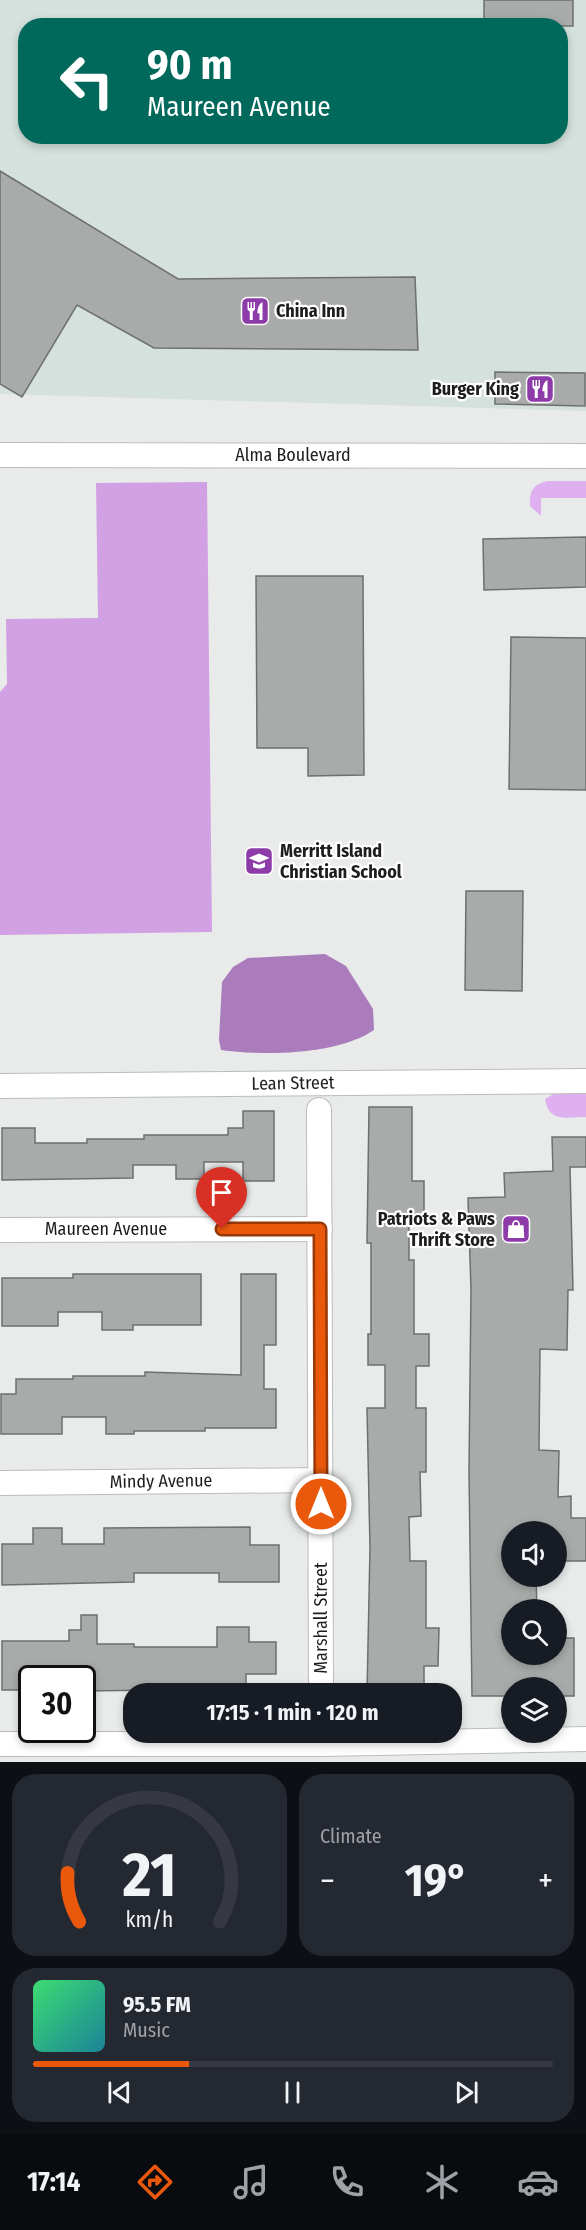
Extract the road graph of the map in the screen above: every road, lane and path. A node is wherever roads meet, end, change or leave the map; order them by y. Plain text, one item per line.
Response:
1 (0, 455) edge
2 (586, 456) edge
3 (586, 1081) edge
4 (0, 1086) edge
5 (319, 1110) dead end
6 (320, 1229) junction
7 (0, 1230) edge
8 (321, 1480) junction
9 (0, 1483) edge
10 (321, 1683) edge
11 (586, 1739) edge
12 (0, 1744) edge
13 (320, 1746) edge

1 - 2 street, Alma Boulevard
3 - 4 street, Lean Street
5 - 6 street, Marshall Street
6 - 7 street, Maureen Avenue
6 - 8 street, Marshall Street
8 - 9 street, Mindy Avenue
8 - 10 street, Marshall Street
11 - 13 street
12 - 13 street

